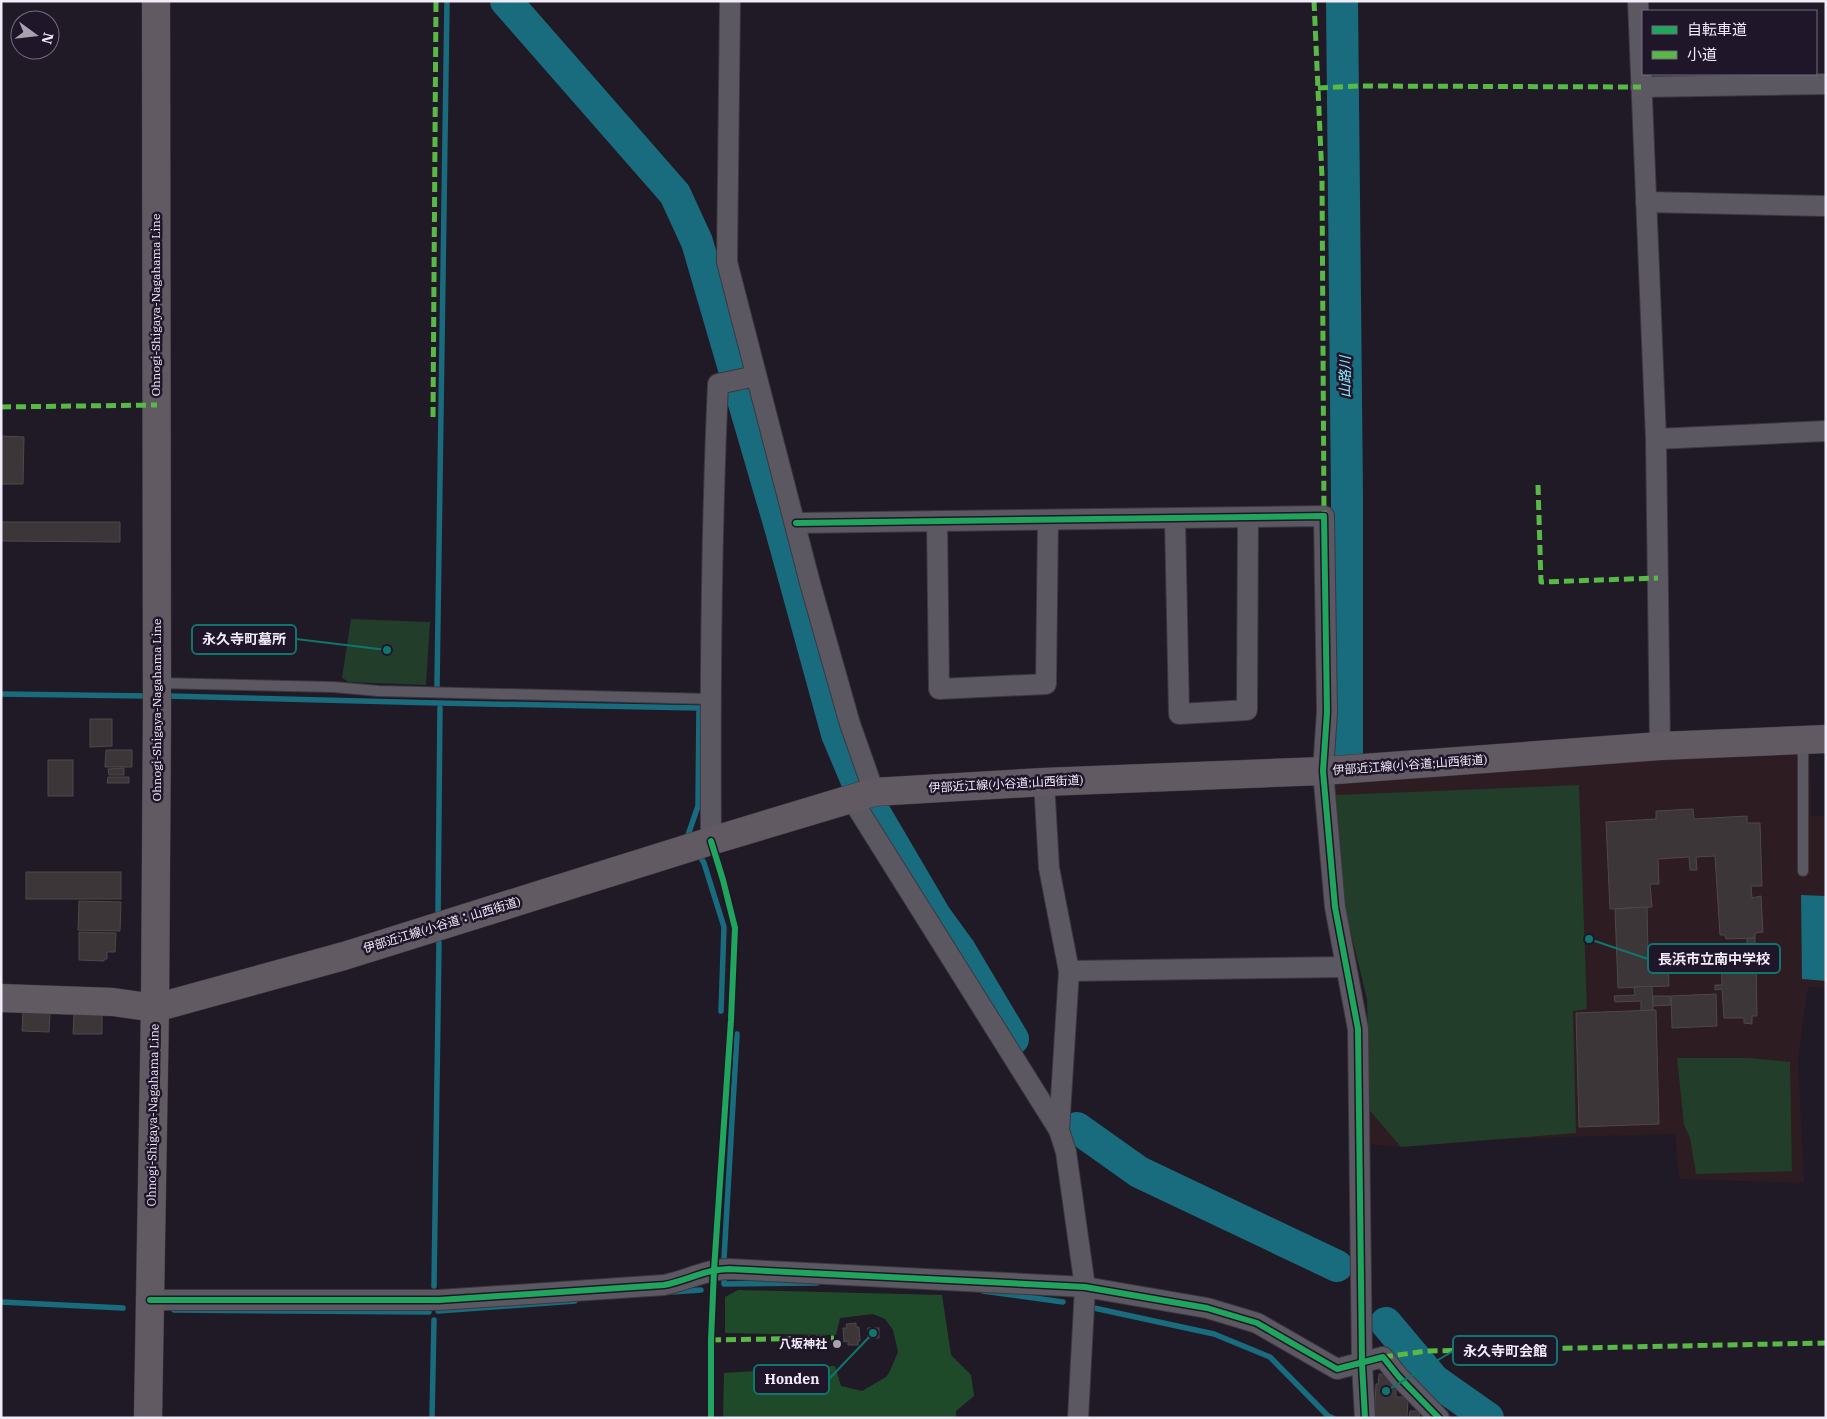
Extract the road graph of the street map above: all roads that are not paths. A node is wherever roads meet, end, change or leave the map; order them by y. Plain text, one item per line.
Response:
1 (156, 1) edge
2 (730, 1) edge
3 (1638, 1) edge
4 (1826, 84) edge
5 (1641, 87) junction
6 (1646, 202) junction
7 (1826, 206) edge
8 (756, 376) junction
9 (1826, 430) edge
10 (1656, 439) junction
11 (1248, 518) junction
12 (1175, 519) junction
13 (1048, 520) junction
14 (937, 521) junction
15 (796, 522) junction
16 (157, 683) junction
17 (710, 699) junction
18 (1814, 740) edge
19 (1660, 746) junction
20 (1323, 771) junction
21 (1044, 782) junction
22 (860, 796) junction
23 (698, 845) junction
24 (1803, 871) dead end
25 (1346, 968) junction
26 (1069, 971) junction
27 (1, 998) edge
28 (155, 1008) junction
29 (1059, 1130) junction
30 (1086, 1287) junction
31 (150, 1300) junction
32 (1362, 1364) junction
33 (148, 1418) edge
34 (1078, 1418) edge
35 (1365, 1418) edge
36 (1439, 1418) edge

1 - 16 main road, Ohnogi-Shigaya-Nagahama Line
2 - 8 street
3 - 5 street
4 - 5 street
5 - 6 street
6 - 7 street
6 - 10 street
8 - 15 street
8 - 17 street
9 - 10 street
10 - 19 street
11 - 12 street
11 - 12 street
11 - 20 street
12 - 13 street
13 - 14 street
13 - 14 street
14 - 15 street
15 - 22 street
16 - 17 lane
16 - 28 main road, Ohnogi-Shigaya-Nagahama Line
17 - 23 street
18 - 19 main road, 伊部近江線(小谷道;山西街道)
18 - 24 lane
19 - 20 main road, 伊部近江線(小谷道;山西街道)
20 - 21 main road, 伊部近江線(小谷道;山西街道)
20 - 25 street
21 - 22 main road, 伊部近江線(小谷道;山西街道)
21 - 26 street
22 - 23 main road, 伊部近江線(小谷道：山西街道)
22 - 29 street
23 - 28 main road, 伊部近江線(小谷道：山西街道)
25 - 26 street
25 - 32 street
26 - 29 street
27 - 28 main road, 伊部近江線(小谷道：山西街道)
28 - 31 main road, Ohnogi-Shigaya-Nagahama Line
29 - 30 street
30 - 31 street
30 - 32 street
30 - 34 street
31 - 33 main road, Ohnogi-Shigaya-Nagahama Line
32 - 35 street
32 - 36 street

